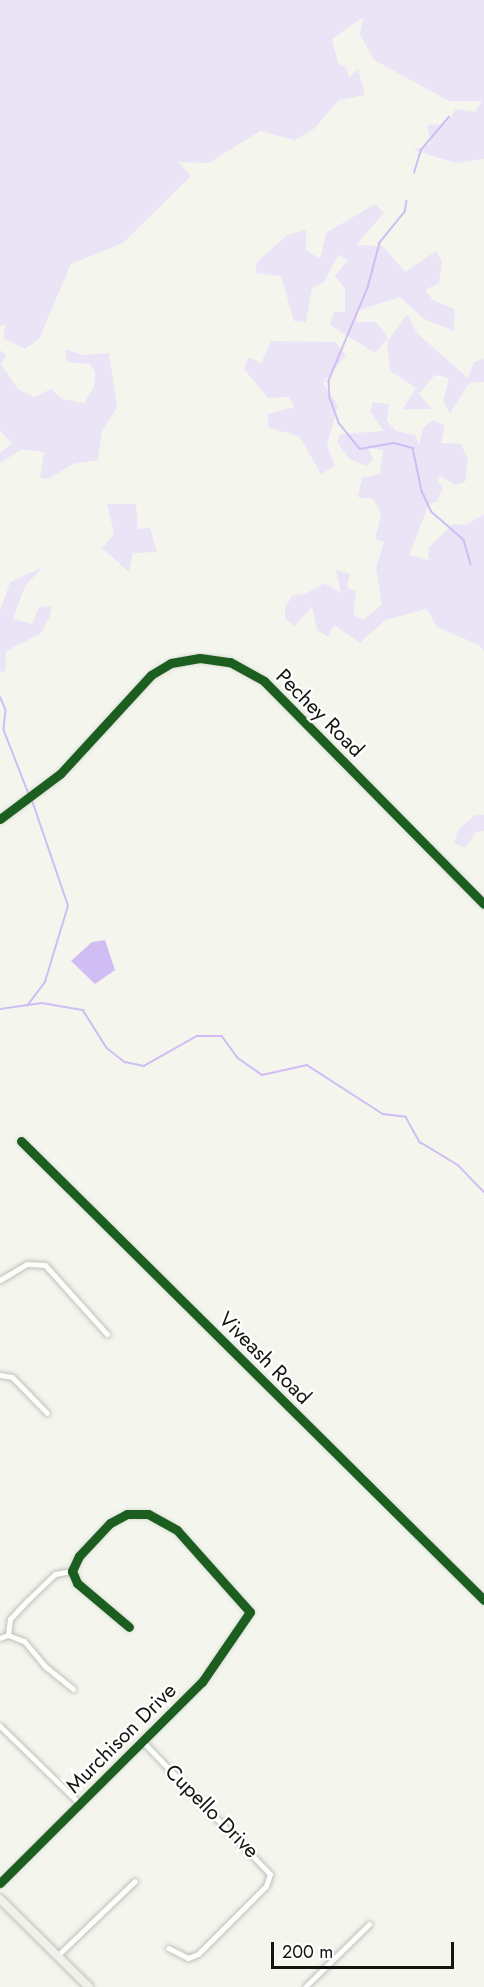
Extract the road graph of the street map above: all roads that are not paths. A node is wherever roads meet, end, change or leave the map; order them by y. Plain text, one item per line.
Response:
1 (0, 819) edge
2 (484, 903) edge
3 (21, 1141) dead end
4 (0, 1280) edge
5 (107, 1334) dead end
6 (0, 1375) edge
7 (47, 1413) dead end
8 (72, 1571) junction
9 (484, 1600) edge
10 (129, 1627) dead end
11 (8, 1635) junction
12 (0, 1638) edge
13 (73, 1689) dead end
14 (0, 1726) edge
15 (143, 1742) junction
16 (80, 1804) junction
17 (135, 1881) dead end
18 (0, 1883) edge
19 (0, 1899) edge
20 (369, 1924) dead end
21 (168, 1948) dead end
22 (57, 1956) junction
23 (89, 1987) edge
24 (305, 1987) edge

1 - 2 street, Pechey Road
3 - 9 street, Viveash Road
4 - 5 street
6 - 7 street
8 - 10 street
8 - 11 street
8 - 15 street, Murchison Drive
11 - 12 street
11 - 13 street
14 - 16 street
15 - 16 street, Murchison Drive
15 - 21 street, Cupello Drive
16 - 18 street, Murchison Drive
17 - 22 street
19 - 22 main road
20 - 24 street
22 - 23 main road

